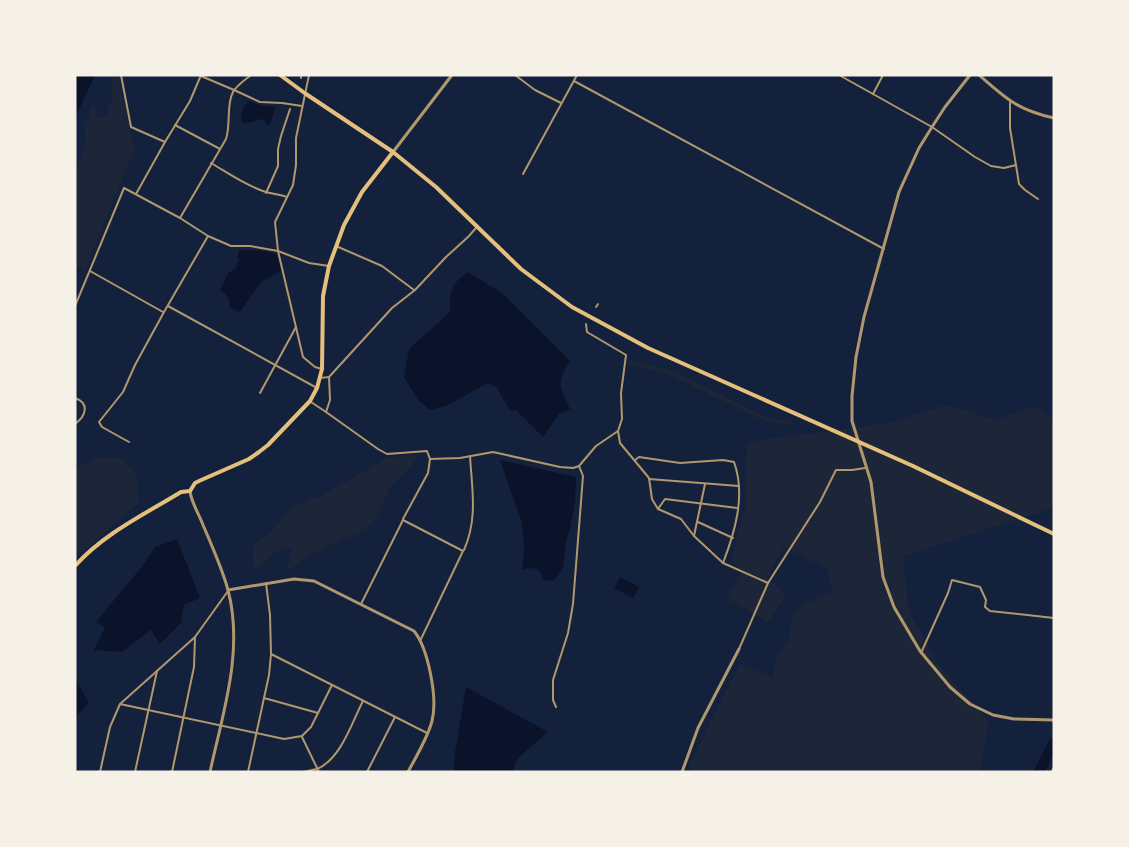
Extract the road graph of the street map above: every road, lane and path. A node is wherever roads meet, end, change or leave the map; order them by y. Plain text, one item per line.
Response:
1 (120, 75) edge
2 (201, 75) edge
3 (250, 75) edge
4 (280, 75) edge
5 (309, 75) edge
6 (452, 75) edge
7 (515, 75) edge
8 (577, 75) edge
9 (839, 75) edge
10 (883, 75) edge
11 (970, 75) edge
12 (979, 75) edge
13 (844, 76) edge
14 (574, 81) junction
15 (234, 90) junction
16 (306, 94) junction
17 (873, 94) junction
18 (1010, 102) junction
19 (561, 103) junction
20 (302, 106) junction
21 (290, 109) dead end
22 (1054, 118) edge
23 (175, 125) junction
24 (932, 127) junction
25 (165, 142) junction
26 (220, 149) junction
27 (393, 152) junction
28 (211, 164) junction
29 (1016, 165) junction
30 (523, 174) dead end
31 (266, 192) junction
32 (136, 194) junction
33 (287, 197) junction
34 (1038, 199) dead end
35 (180, 218) junction
36 (478, 226) junction
37 (208, 236) junction
38 (336, 246) junction
39 (884, 249) junction
40 (278, 251) junction
41 (329, 266) junction
42 (90, 272) junction
43 (415, 290) junction
44 (75, 306) edge
45 (168, 306) junction
46 (164, 312) junction
47 (586, 324) dead end
48 (296, 327) junction
49 (275, 364) junction
50 (322, 369) junction
51 (329, 377) junction
52 (320, 378) junction
53 (317, 388) junction
54 (260, 393) dead end
55 (75, 398) edge
56 (310, 401) junction
57 (326, 412) junction
58 (75, 424) edge
59 (618, 431) junction
60 (857, 441) junction
61 (129, 442) dead end
62 (470, 456) junction
63 (430, 459) junction
64 (634, 460) junction
65 (579, 466) junction
66 (866, 468) junction
67 (649, 479) junction
68 (705, 484) junction
69 (739, 486) junction
70 (190, 490) junction
71 (702, 504) junction
72 (658, 509) junction
73 (738, 509) junction
74 (403, 520) junction
75 (698, 522) junction
76 (1054, 534) edge
77 (694, 536) junction
78 (733, 538) junction
79 (463, 551) junction
80 (723, 563) junction
81 (75, 566) edge
82 (266, 583) junction
83 (768, 583) junction
84 (228, 590) junction
85 (361, 604) junction
86 (1054, 618) edge
87 (195, 637) junction
88 (421, 639) junction
89 (739, 649) joint
90 (921, 653) junction
91 (271, 654) junction
92 (158, 671) junction
93 (332, 685) junction
94 (264, 698) junction
95 (363, 700) junction
96 (120, 704) junction
97 (556, 707) dead end
98 (148, 710) junction
99 (318, 713) junction
100 (183, 717) junction
101 (395, 717) junction
102 (1054, 720) edge
103 (220, 724) junction
104 (256, 732) junction
105 (427, 733) junction
106 (302, 736) junction
107 (1054, 768) edge
108 (318, 770) edge
109 (100, 772) edge
110 (135, 772) edge
111 (172, 772) edge
112 (210, 772) edge
113 (248, 772) edge
114 (303, 772) edge
115 (367, 772) edge
116 (408, 772) edge
117 (682, 772) edge
118 (1052, 772) edge

1 - 25 street
2 - 15 street
2 - 23 street
3 - 15 street
4 - 16 main road
5 - 16 street
6 - 27 street
7 - 19 street
8 - 14 street
9 - 13 street
10 - 17 street
11 - 24 street
12 - 18 street
13 - 17 street
14 - 19 street
14 - 39 street
15 - 20 street
15 - 26 street
16 - 20 street
16 - 27 main road
17 - 24 street
18 - 22 street
18 - 29 street
19 - 30 street
20 - 33 street
21 - 31 street
23 - 25 street
23 - 26 street
24 - 29 street
24 - 39 street
25 - 32 street
26 - 28 street
27 - 36 main road
27 - 38 main road
28 - 31 street
28 - 35 street
29 - 34 street
31 - 33 street
32 - 35 street
32 - 42 street
33 - 40 street
35 - 37 street
36 - 43 street
36 - 60 main road
37 - 40 street
37 - 45 street
38 - 41 main road
38 - 43 street
39 - 60 street
40 - 41 street
40 - 48 street
41 - 50 main road
42 - 44 street
42 - 46 street
43 - 51 street
45 - 46 street
45 - 49 street
46 - 61 street
47 - 59 street
48 - 49 street
48 - 50 street
49 - 53 street
49 - 54 street
50 - 52 main road
51 - 52 street
51 - 57 street
52 - 53 main road
53 - 56 main road
55 - 58 street
56 - 57 street
56 - 70 main road
57 - 63 street
59 - 64 street
59 - 65 street
60 - 66 street
60 - 76 main road
62 - 63 street
62 - 65 street
62 - 79 street
63 - 74 street
64 - 67 street
64 - 69 street
65 - 97 street
66 - 83 street
66 - 90 street
67 - 68 street
67 - 72 street
68 - 69 street
68 - 71 street
69 - 73 street
70 - 81 main road
70 - 84 street
71 - 72 street
71 - 73 street
71 - 75 street
72 - 77 street
73 - 78 street
74 - 79 street
74 - 85 street
75 - 77 street
75 - 78 street
77 - 80 street
78 - 80 street
79 - 88 street
80 - 83 street
82 - 84 street
82 - 85 street
82 - 91 street
83 - 89 street
84 - 87 street
84 - 103 street
85 - 88 street
86 - 90 street
87 - 92 street
87 - 100 street
88 - 105 street
89 - 117 street
90 - 102 street
91 - 93 street
91 - 94 street
92 - 96 street
92 - 98 street
93 - 95 street
93 - 99 street
94 - 99 street
94 - 104 street
95 - 101 street
95 - 108 street
96 - 98 street
96 - 109 street
98 - 100 street
98 - 110 street
99 - 106 street
100 - 103 street
100 - 111 street
101 - 105 street
101 - 115 street
103 - 104 street
103 - 112 street
104 - 106 street
104 - 113 street
105 - 116 street
106 - 108 street
107 - 118 street
108 - 114 street

